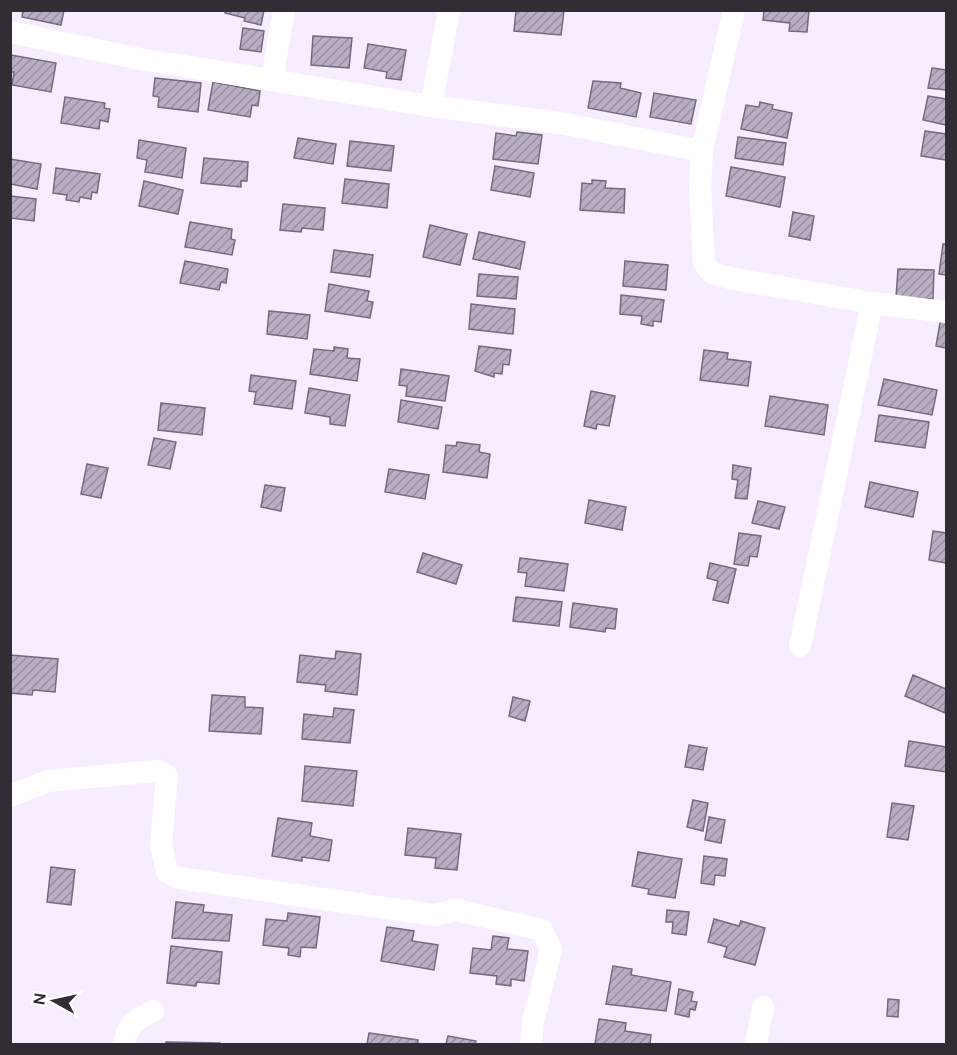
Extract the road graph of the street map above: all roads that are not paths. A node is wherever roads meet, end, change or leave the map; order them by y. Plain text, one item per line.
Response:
1 (284, 10) edge
2 (449, 10) edge
3 (734, 10) edge
4 (10, 32) edge
5 (272, 80) junction
6 (431, 106) junction
7 (702, 151) junction
8 (872, 303) junction
9 (946, 312) edge
10 (800, 646) dead end
11 (10, 796) edge
12 (763, 1007) dead end
13 (153, 1011) dead end
14 (124, 1044) edge
15 (531, 1044) edge
16 (756, 1044) edge

1 - 5 street
2 - 6 street
3 - 7 street
4 - 5 street
5 - 6 street
6 - 7 street
7 - 8 street
8 - 9 street
8 - 10 street
11 - 15 street
12 - 16 street
13 - 14 street

